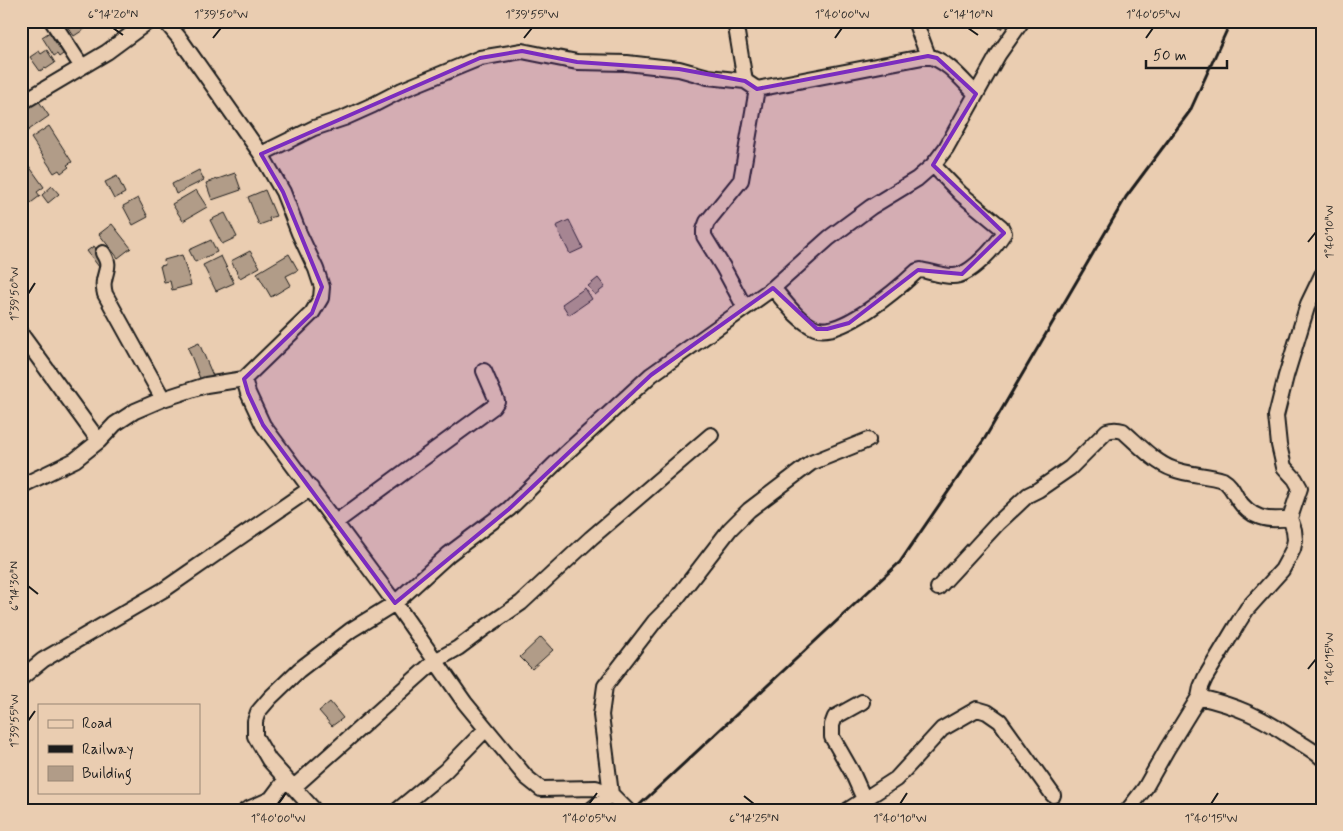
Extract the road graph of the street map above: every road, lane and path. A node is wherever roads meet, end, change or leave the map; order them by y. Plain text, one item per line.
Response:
1 (52, 21) edge
2 (149, 21) edge
3 (165, 21) edge
4 (735, 21) edge
5 (915, 21) edge
6 (1022, 21) edge
7 (928, 56) junction
8 (82, 67) junction
9 (751, 85) junction
10 (976, 94) junction
11 (21, 103) edge
12 (261, 154) junction
13 (933, 165) junction
14 (103, 253) dead end
15 (1322, 275) edge
16 (773, 288) junction
17 (745, 308) junction
18 (24, 343) edge
19 (484, 371) dead end
20 (244, 379) junction
21 (163, 399) junction
22 (711, 435) dead end
23 (868, 440) dead end
24 (99, 441) junction
25 (21, 486) edge
26 (311, 488) junction
27 (1290, 518) junction
28 (336, 522) junction
29 (938, 588) dead end
30 (395, 603) junction
31 (435, 661) junction
32 (21, 678) edge
33 (1199, 697) junction
34 (862, 702) dead end
35 (486, 729) junction
36 (1322, 758) edge
37 (290, 783) junction
38 (611, 794) junction
39 (1053, 794) dead end
40 (864, 799) junction
41 (246, 810) edge
42 (314, 810) edge
43 (398, 810) edge
44 (591, 810) edge
45 (627, 810) edge
46 (848, 810) edge
47 (1128, 810) edge

1 - 8 street
2 - 8 street
3 - 12 street
4 - 9 street
5 - 7 street
6 - 10 street
7 - 9 street
7 - 10 street
8 - 11 street
9 - 12 street
9 - 17 street
10 - 13 street
12 - 20 street
13 - 16 street
13 - 16 street
14 - 21 street
15 - 27 street
16 - 17 street
17 - 30 street
18 - 24 street
19 - 28 street
20 - 21 street
20 - 26 street
21 - 24 street
22 - 31 street
23 - 38 street
24 - 25 street
26 - 28 street
26 - 32 street
27 - 29 street
27 - 33 street
28 - 30 street
30 - 31 street
30 - 37 street
31 - 35 street
31 - 37 street
33 - 36 street
33 - 47 street
34 - 40 street
35 - 38 street
35 - 43 street
37 - 41 street
37 - 42 street
38 - 44 street
38 - 45 street
39 - 40 street
40 - 46 street

